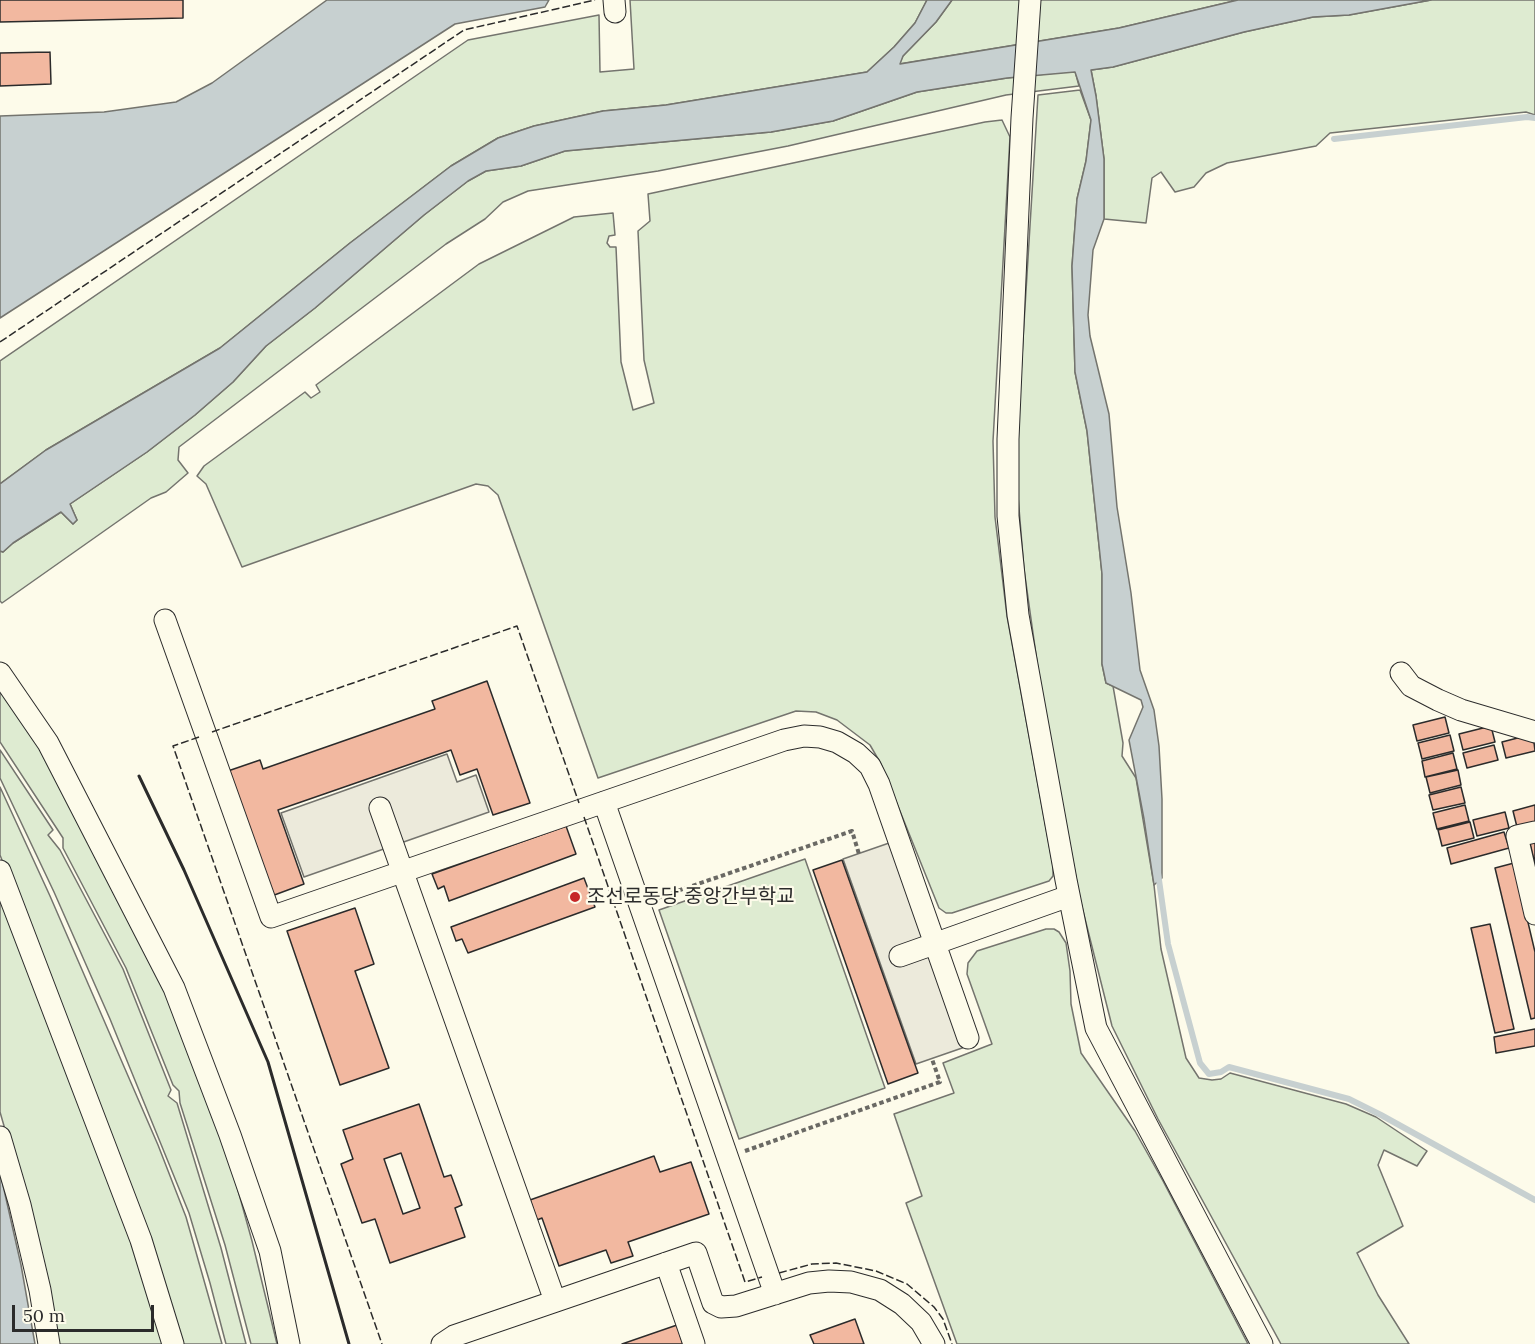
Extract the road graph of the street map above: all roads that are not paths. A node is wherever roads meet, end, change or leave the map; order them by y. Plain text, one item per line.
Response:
1 (1030, 0) edge
2 (165, 620) dead end
3 (0, 673) edge
4 (1401, 673) dead end
5 (1535, 732) edge
6 (604, 802) junction
7 (380, 808) dead end
8 (1535, 832) edge
9 (0, 871) edge
10 (403, 872) junction
11 (1069, 896) junction
12 (1535, 914) edge
13 (935, 944) junction
14 (900, 956) dead end
15 (968, 1038) dead end
16 (0, 1137) edge
17 (666, 1263) junction
18 (775, 1294) junction
19 (555, 1301) junction
20 (721, 1307) junction
21 (693, 1342) edge
22 (49, 1344) edge
23 (173, 1344) edge
24 (289, 1344) edge
25 (442, 1344) edge
26 (934, 1344) edge
27 (1262, 1344) edge

1 - 11 street
2 - 10 street
3 - 24 street
4 - 5 street
6 - 10 street
6 - 13 street
6 - 18 street
7 - 10 street
8 - 12 street
9 - 23 street
10 - 19 street
11 - 13 street
11 - 27 street
13 - 14 street
13 - 15 street
16 - 22 street
17 - 19 street
17 - 20 street
17 - 21 street
18 - 20 street
18 - 26 street
19 - 25 street
20 - 21 street

